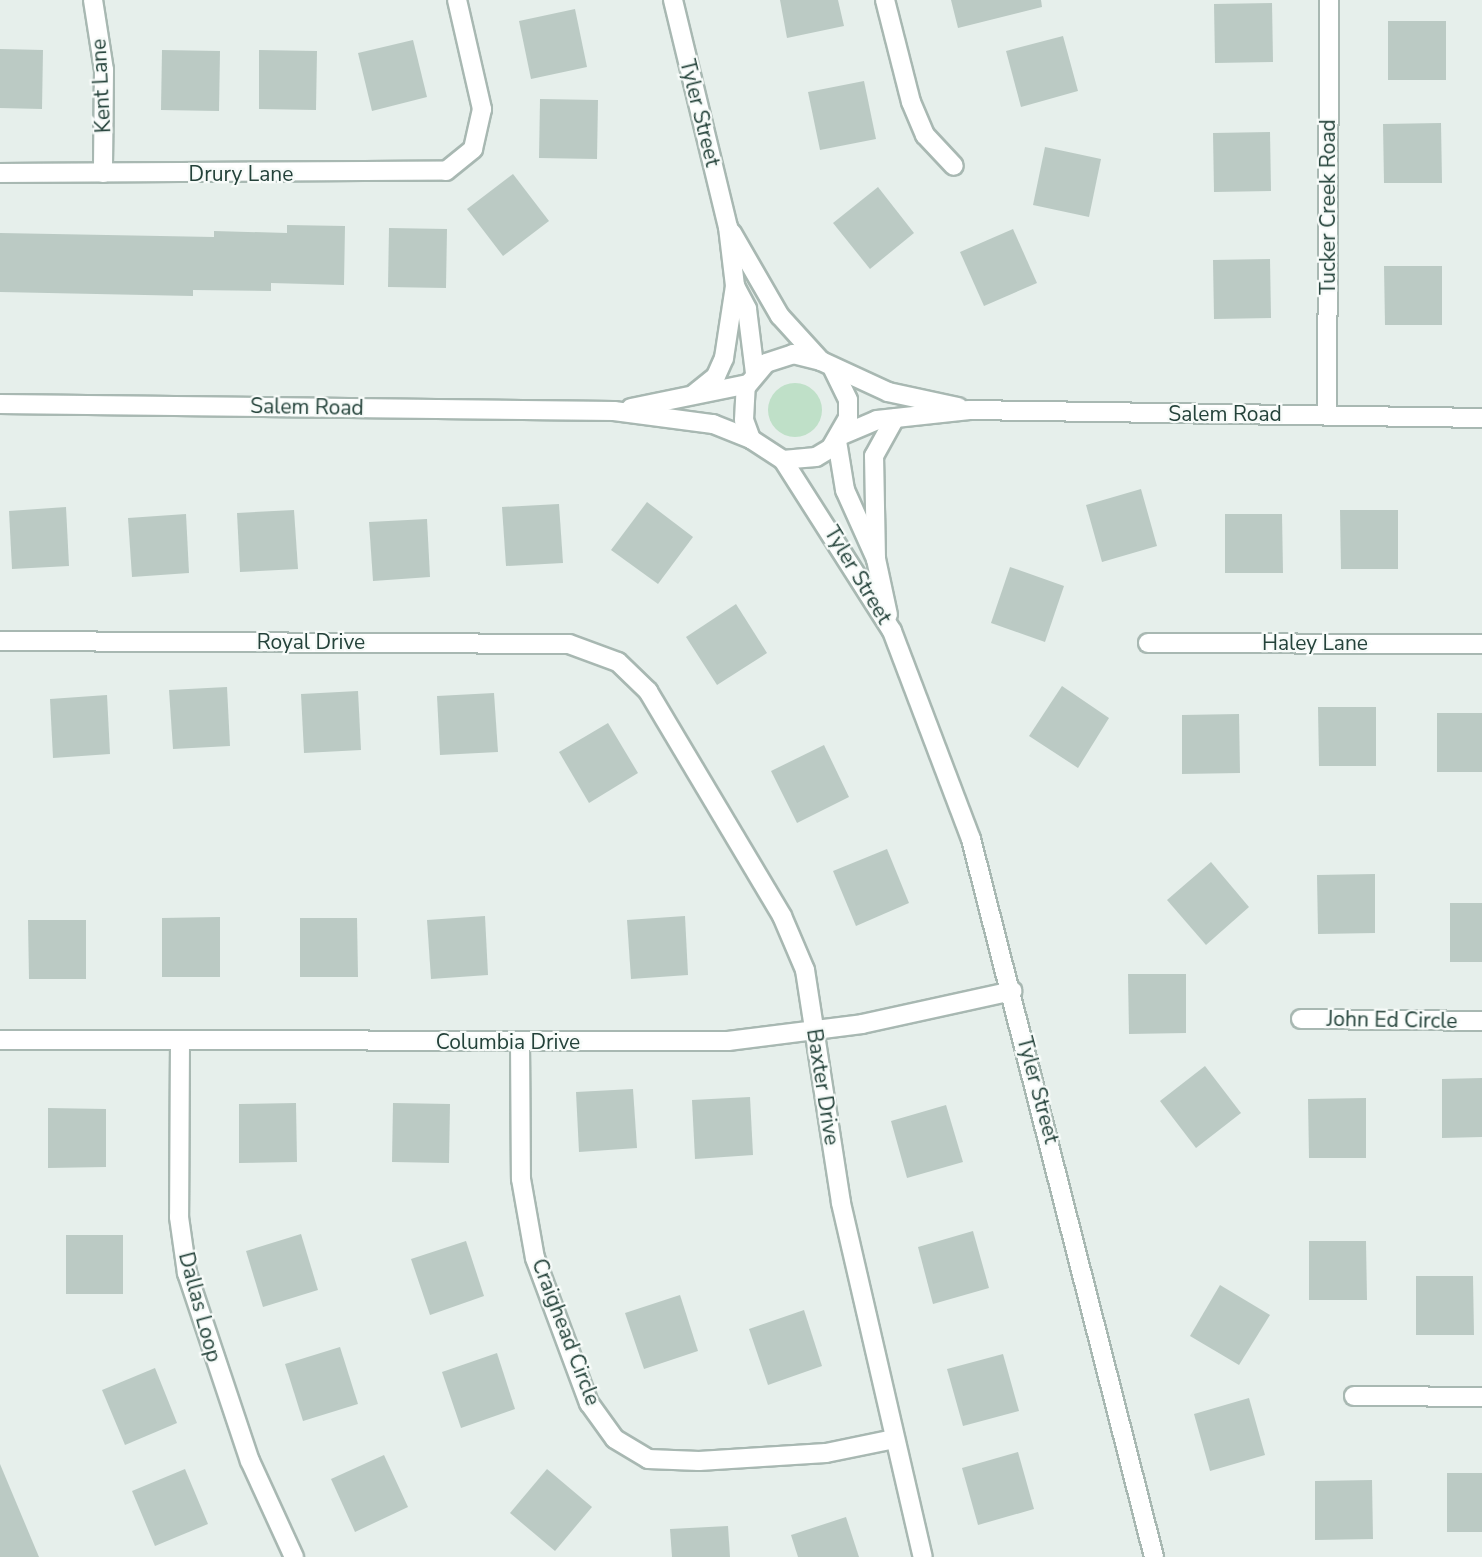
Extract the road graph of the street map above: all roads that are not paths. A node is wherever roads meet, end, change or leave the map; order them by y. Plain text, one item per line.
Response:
1 (93, 0) edge
2 (457, 0) edge
3 (673, 0) edge
4 (885, 0) edge
5 (1329, 0) edge
6 (954, 166) dead end
7 (0, 173) edge
8 (103, 173) junction
9 (728, 227) junction
10 (735, 286) junction
11 (827, 365) junction
12 (752, 378) junction
13 (694, 395) junction
14 (0, 404) edge
15 (969, 410) junction
16 (614, 411) junction
17 (1327, 415) junction
18 (895, 418) junction
19 (1482, 418) edge
20 (839, 438) junction
21 (751, 439) junction
22 (783, 460) junction
23 (876, 559) junction
24 (892, 631) junction
25 (0, 641) edge
26 (1148, 643) dead end
27 (1482, 644) edge
28 (618, 662) joint
29 (1012, 991) junction
30 (1301, 1019) dead end
31 (1482, 1021) edge
32 (814, 1030) junction
33 (0, 1040) edge
34 (180, 1041) junction
35 (520, 1042) junction
36 (1354, 1396) dead end
37 (1482, 1397) edge
38 (894, 1438) junction
39 (294, 1557) edge
40 (923, 1557) edge
41 (1154, 1557) edge

1 - 8 street, Kent Lane
2 - 8 street, Drury Lane
3 - 9 street, Tyler Street
4 - 6 street
5 - 17 street, Tucker Creek Road
7 - 8 street, Drury Lane
9 - 10 street, Tyler Street
9 - 11 street, Tyler Street
10 - 12 street, Tyler Street
10 - 13 street
11 - 12 street
11 - 15 street, Salem Road
11 - 20 street
12 - 13 street, Salem Road
12 - 21 street
13 - 16 street, Salem Road
14 - 16 street, Salem Road
15 - 17 street, Salem Road
15 - 18 street, Salem Road
16 - 21 street, Salem Road
17 - 19 street, Salem Road
18 - 20 street, Salem Road
18 - 23 street
20 - 22 street
20 - 23 street, Tyler Street
21 - 22 street
22 - 24 street, Tyler Street
23 - 24 street, Tyler Street
24 - 29 street, Tyler Street
25 - 28 street, Royal Drive
26 - 27 street, Haley Lane
28 - 32 street, Baxter Drive
29 - 32 street, Columbia Drive
29 - 41 street, Tyler Street
30 - 31 street, John Ed Circle
32 - 35 street, Columbia Drive
32 - 38 street, Baxter Drive
33 - 34 street, Columbia Drive
34 - 35 street, Columbia Drive
34 - 39 street, Dallas Loop
35 - 38 street, Craighead Circle
36 - 37 street
38 - 40 street, Baxter Drive

